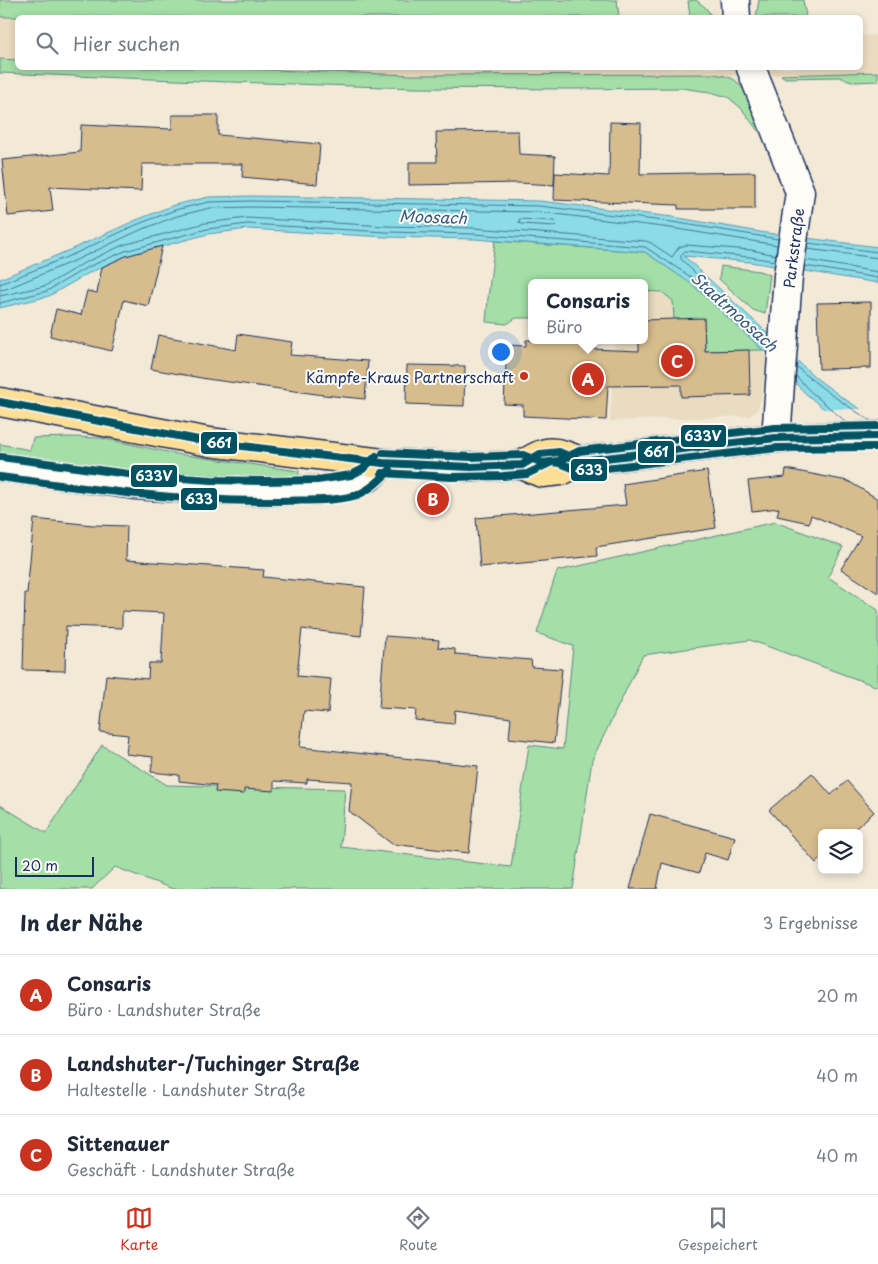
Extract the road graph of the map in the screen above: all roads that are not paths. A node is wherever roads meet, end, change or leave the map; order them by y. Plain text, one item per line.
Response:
1 (735, 0) edge
2 (736, 15) edge
3 (752, 70) edge
4 (0, 402) edge
5 (776, 438) junction
6 (877, 440) edge
7 (383, 463) junction
8 (0, 467) edge

1 - 2 street
3 - 5 street, Parkstraße
4 - 7 main road
5 - 6 main road
5 - 7 main road
7 - 8 street

